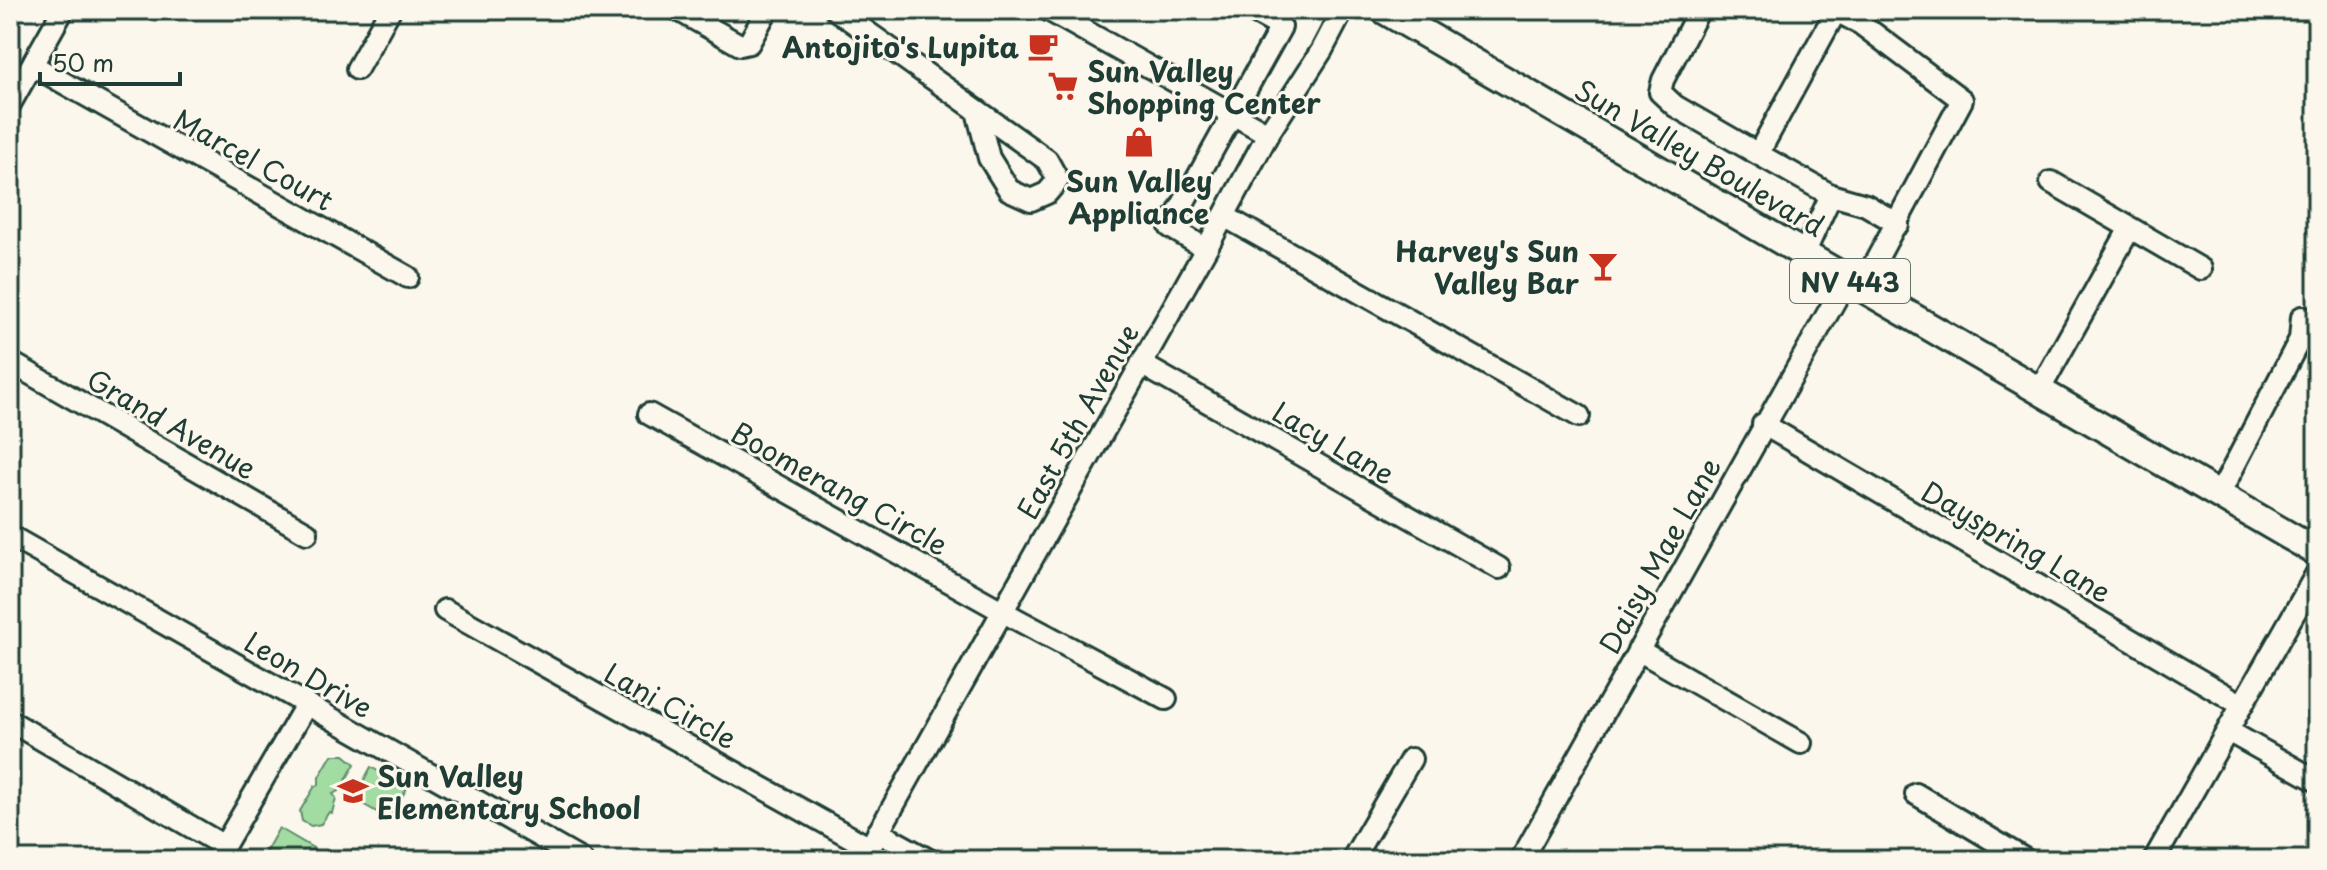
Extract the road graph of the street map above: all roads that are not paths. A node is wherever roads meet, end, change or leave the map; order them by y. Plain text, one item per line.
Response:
1 (63, 10) edge
2 (390, 10) edge
3 (678, 10) edge
4 (767, 10) edge
5 (836, 10) edge
6 (1048, 10) edge
7 (1250, 10) edge
8 (1343, 10) edge
9 (1384, 10) edge
10 (1699, 10) edge
11 (1836, 10) edge
12 (32, 65) junction
13 (357, 69) dead end
14 (10, 104) edge
15 (977, 111) junction
16 (1234, 113) junction
17 (1268, 134) junction
18 (1758, 154) junction
19 (2051, 182) dead end
20 (1831, 195) junction
21 (1224, 216) junction
22 (1898, 224) junction
23 (2130, 228) junction
24 (1206, 249) junction
25 (1804, 254) junction
26 (2201, 269) dead end
27 (408, 277) dead end
28 (1854, 283) junction
29 (2302, 317) dead end
30 (10, 362) edge
31 (1141, 364) junction
32 (2039, 391) junction
33 (649, 414) dead end
34 (1579, 416) dead end
35 (1763, 424) junction
36 (2219, 495) junction
37 (307, 533) dead end
38 (10, 536) edge
39 (2317, 552) edge
40 (1499, 568) dead end
41 (2317, 573) edge
42 (445, 610) dead end
43 (1003, 610) junction
44 (1638, 650) junction
45 (1166, 699) dead end
46 (306, 705) junction
47 (2242, 705) junction
48 (10, 721) edge
49 (2228, 731) junction
50 (1801, 743) dead end
51 (1411, 759) dead end
52 (2317, 781) edge
53 (1916, 794) dead end
54 (870, 847) edge
55 (220, 853) edge
56 (581, 860) edge
57 (929, 860) edge
58 (1352, 860) edge
59 (1521, 860) edge
60 (2026, 860) edge
61 (2154, 860) edge

1 - 12 street
2 - 13 street
3 - 4 street
5 - 15 street
6 - 16 street
7 - 16 street
8 - 17 street, East 5th Avenue
9 - 25 main road, Sun Valley Boulevard / NV 443
10 - 18 street
11 - 18 street
11 - 22 street, Daisy Mae Lane
12 - 14 street
12 - 27 street, Marcel Court
15 - 15 street
16 - 17 street
16 - 24 street
17 - 21 street, East 5th Avenue
18 - 20 street
19 - 23 street
20 - 22 street
20 - 25 street
21 - 24 street, East 5th Avenue
21 - 34 street
22 - 28 street, Daisy Mae Lane
23 - 26 street
23 - 32 street
24 - 31 street, East 5th Avenue
25 - 28 main road, Sun Valley Boulevard / NV 443
28 - 32 main road, Sun Valley Boulevard / NV 443
28 - 35 street, Daisy Mae Lane
29 - 36 street
30 - 37 street, Grand Avenue
31 - 40 street, Lacy Lane
31 - 43 street, East 5th Avenue
32 - 36 main road, Sun Valley Boulevard / NV 443
33 - 43 street, Boomerang Circle
35 - 44 street, Daisy Mae Lane
35 - 47 street, Dayspring Lane
36 - 39 main road, Sun Valley Boulevard / NV 443
38 - 46 street, Leon Drive
41 - 47 street
42 - 54 street, Lani Circle
43 - 45 street, Boomerang Circle
43 - 54 street, East 5th Avenue
44 - 50 street
44 - 59 street, Daisy Mae Lane
46 - 55 street
46 - 56 street, Leon Drive
47 - 49 street
48 - 55 street
49 - 52 street
49 - 61 street
51 - 58 street
53 - 60 street
54 - 57 street, Lani Circle

